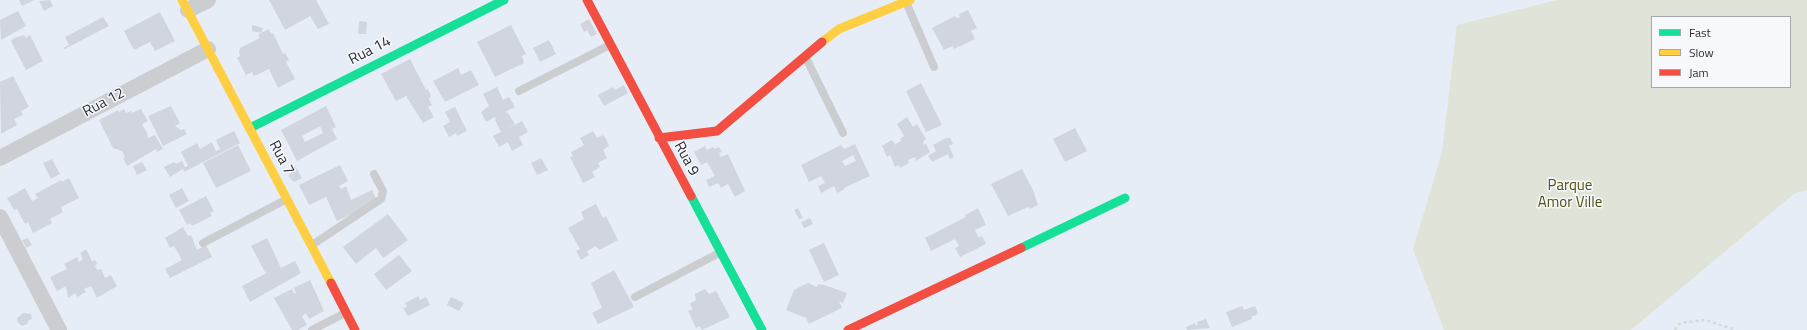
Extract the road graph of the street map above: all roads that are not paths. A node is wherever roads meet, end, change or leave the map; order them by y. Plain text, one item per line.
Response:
1 (208, 0) edge
2 (504, 0) edge
3 (587, 0) edge
4 (907, 1) edge
5 (185, 5) edge
6 (610, 45) junction
7 (208, 49) junction
8 (805, 56) junction
9 (934, 67) dead end
10 (519, 91) dead end
11 (250, 128) junction
12 (843, 133) dead end
13 (659, 138) junction
14 (0, 158) edge
15 (374, 174) dead end
16 (1125, 198) dead end
17 (287, 199) junction
18 (0, 217) edge
19 (203, 243) dead end
20 (311, 245) junction
21 (720, 252) junction
22 (635, 297) dead end
23 (346, 312) junction
24 (59, 330) edge
25 (312, 330) edge
26 (356, 330) edge
27 (762, 330) edge
28 (848, 330) edge

1 - 5 street
2 - 11 street, Rua 14
3 - 6 street, Rua 9
4 - 8 street
4 - 9 lane
5 - 7 street, Rua 7
6 - 10 lane
6 - 13 street, Rua 9
7 - 11 street, Rua 7
7 - 14 street, Rua 12
8 - 12 lane
8 - 13 street
11 - 17 street, Rua 7
13 - 21 street, Rua 9
15 - 20 lane
16 - 28 street
17 - 19 lane
17 - 20 street, Rua 7
18 - 24 street
20 - 23 street, Rua 7
21 - 22 lane
21 - 27 street, Rua 9
23 - 25 lane
23 - 26 street, Rua 7

